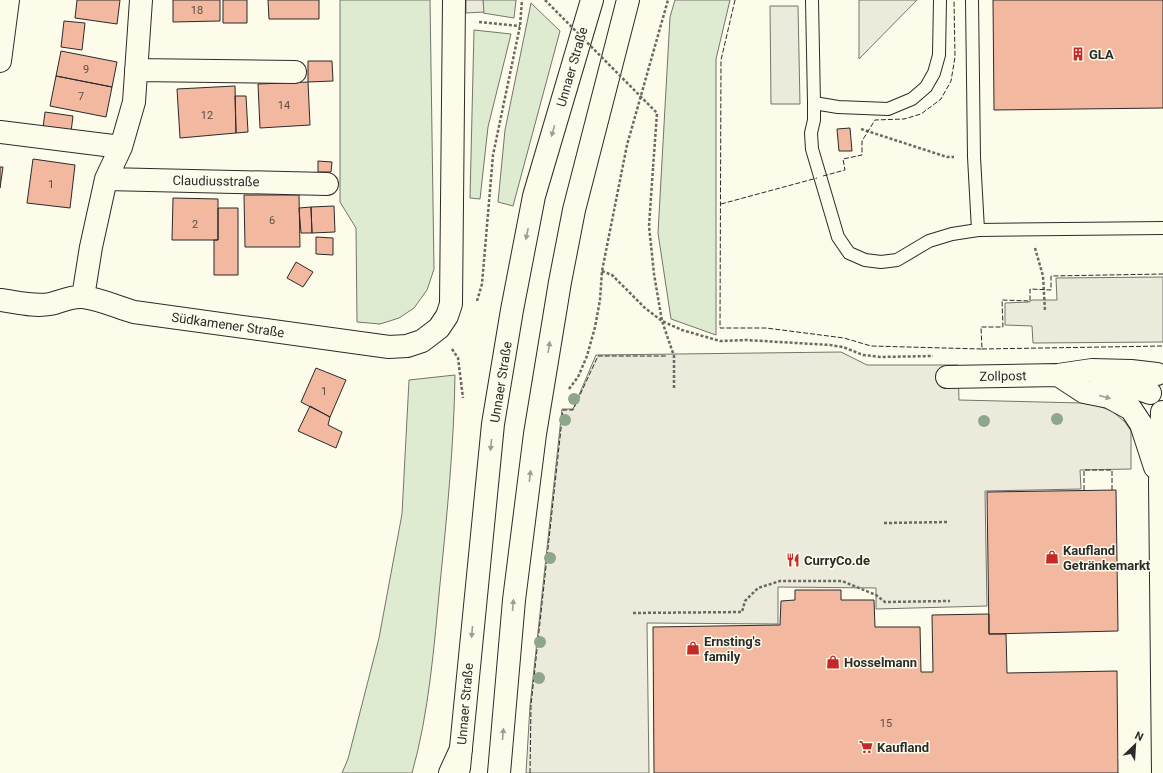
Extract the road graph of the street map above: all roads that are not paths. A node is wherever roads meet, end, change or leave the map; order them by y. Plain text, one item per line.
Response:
1 (8, 0) edge
2 (141, 0) edge
3 (592, 0) edge
4 (628, 0) edge
5 (812, 0) edge
6 (940, 0) edge
7 (972, 0) edge
8 (454, 10) edge
9 (0, 61) edge
10 (136, 70) junction
11 (295, 72) dead end
12 (814, 103) junction
13 (0, 132) edge
14 (121, 147) junction
15 (106, 179) junction
16 (327, 184) dead end
17 (1163, 228) edge
18 (978, 230) junction
19 (83, 297) junction
20 (0, 300) edge
21 (1058, 375) junction
22 (947, 376) dead end
23 (1156, 379) edge
24 (1162, 413) edge
25 (1162, 477) edge
26 (1162, 592) edge
27 (461, 749) junction
28 (450, 773) edge
29 (458, 773) edge
30 (499, 773) edge
31 (1163, 773) edge

1 - 9 main road
2 - 10 main road
3 -> 27 main road, Unnaer Straße
30 -> 4 main road
5 - 12 lane
6 - 12 lane
7 - 18 lane
8 - 19 main road, Südkamener Straße
10 - 11 main road
10 - 14 main road
12 - 18 lane
13 - 14 main road
14 - 15 main road
15 - 16 main road, Claudiusstraße
15 - 19 main road
17 - 18 lane
19 - 20 main road, Südkamener Straße
21 - 22 main road, Zollpost
21 - 23 main road, Zollpost
21 -> 25 main road
23 - 24 main road
24 - 25 main road
25 - 26 main road
26 - 31 main road
27 - 28 main road
27 - 29 main road, Unnaer Straße

